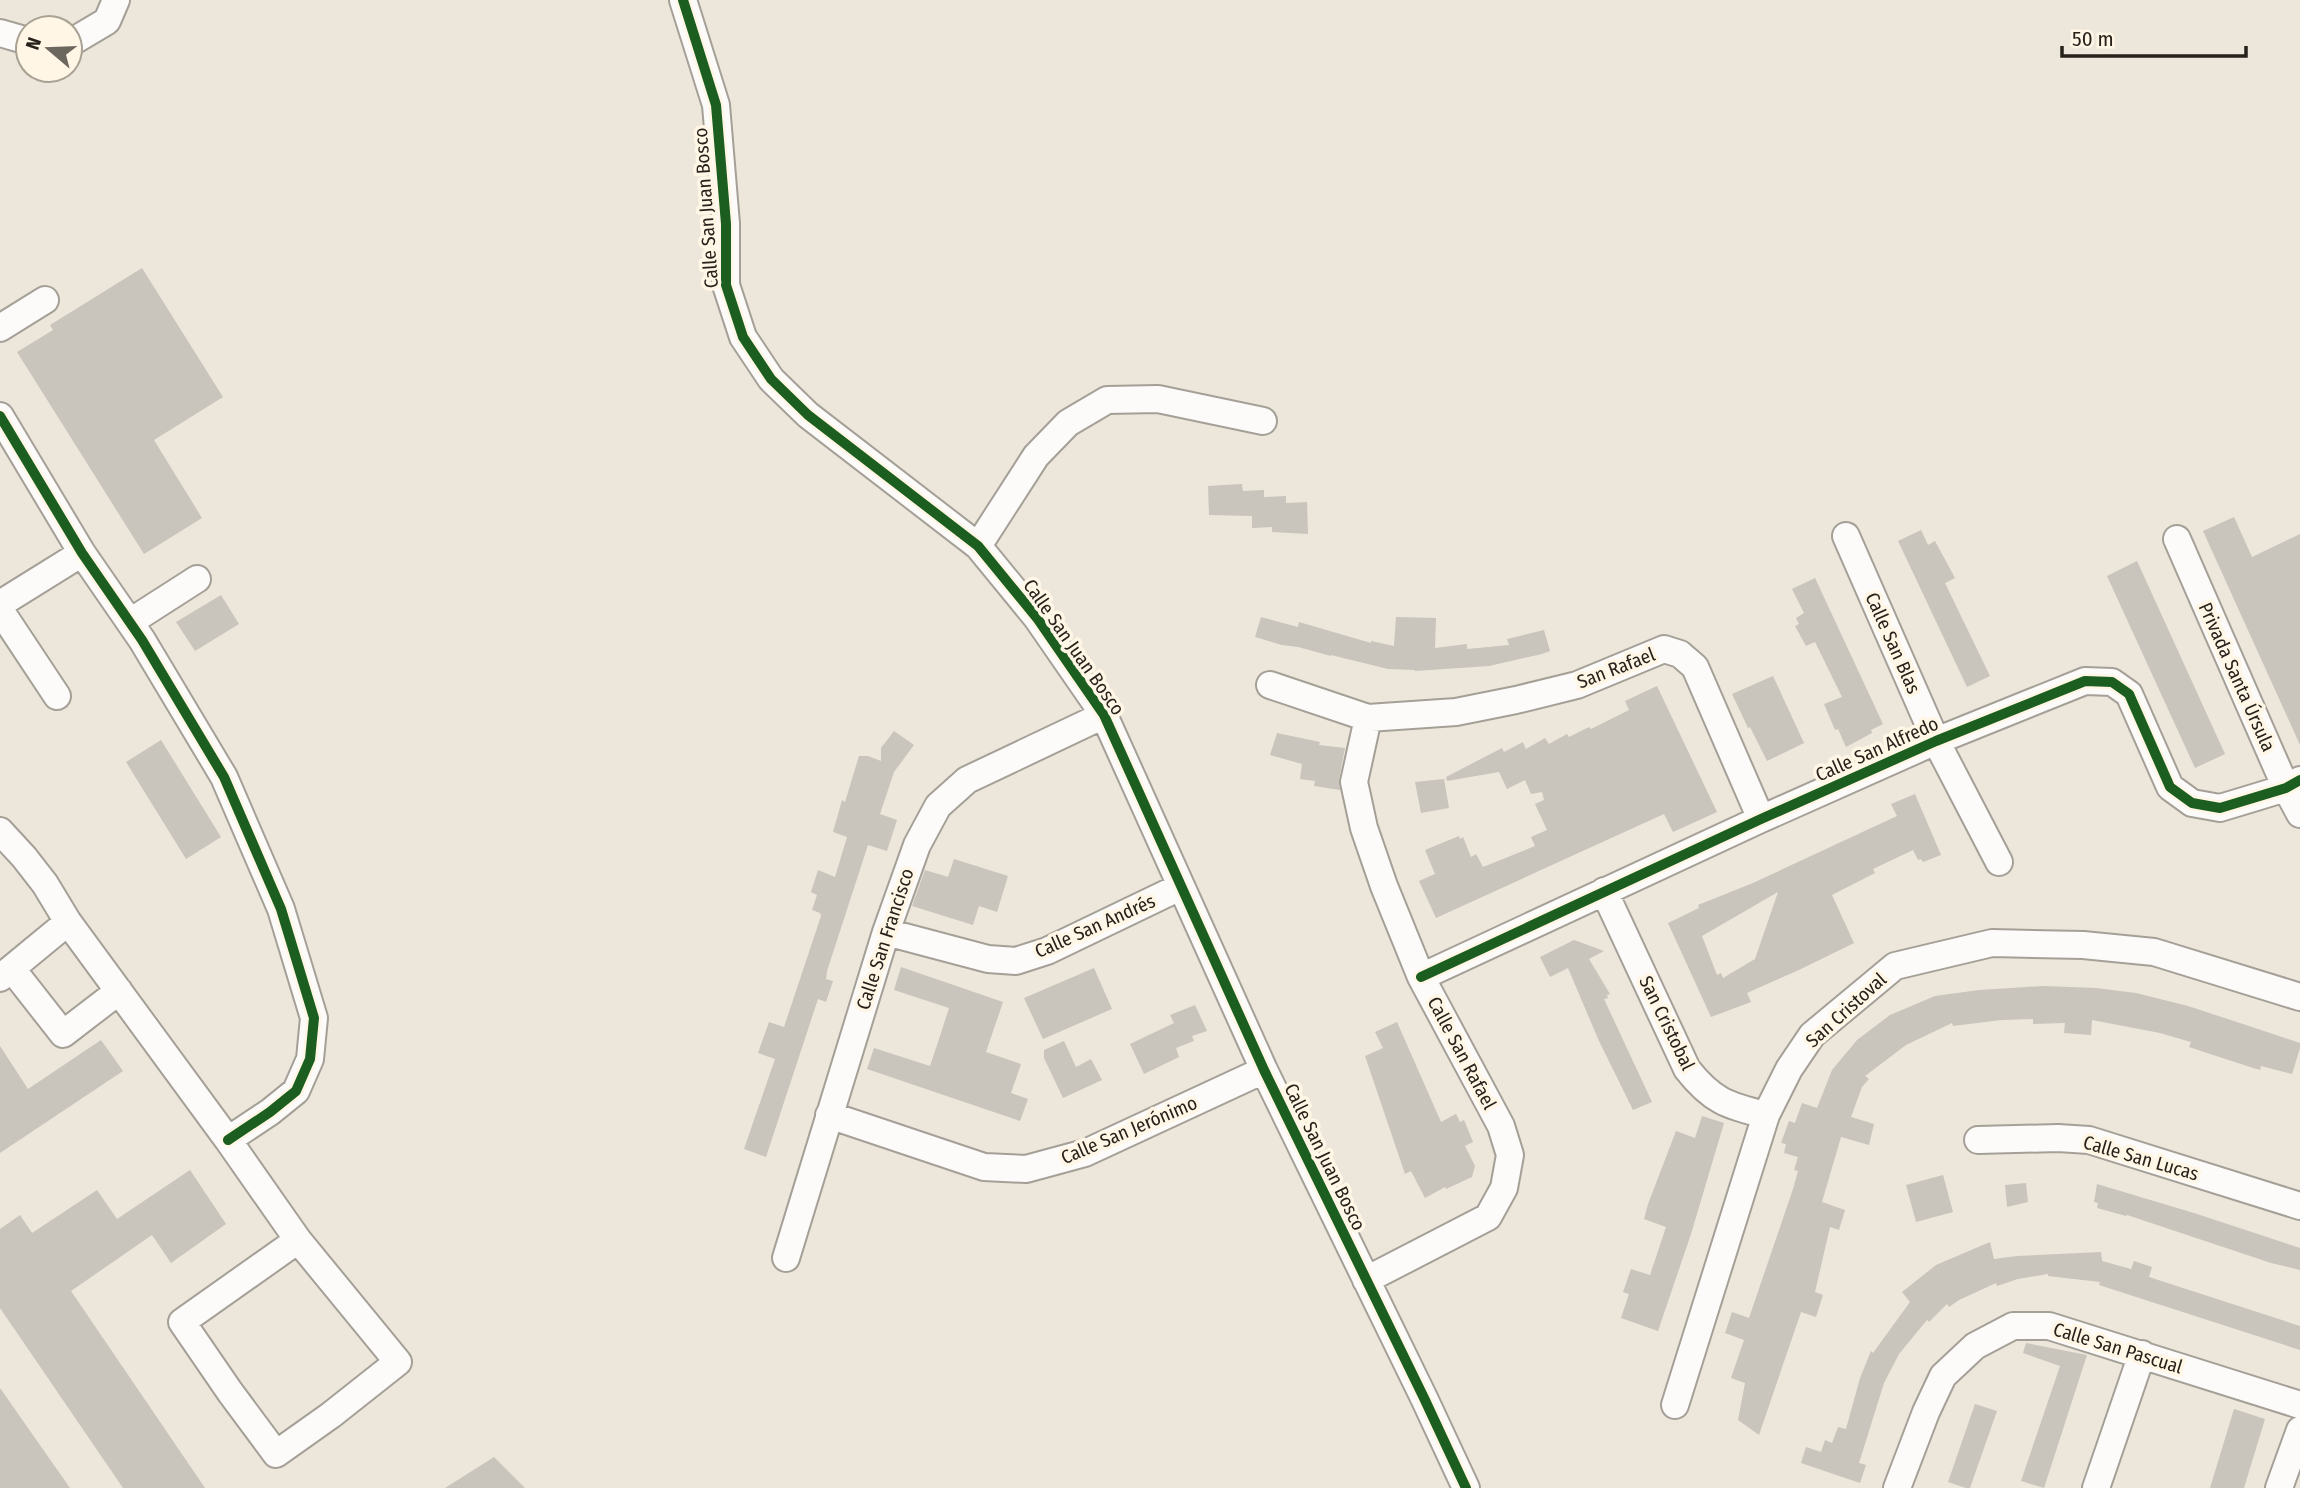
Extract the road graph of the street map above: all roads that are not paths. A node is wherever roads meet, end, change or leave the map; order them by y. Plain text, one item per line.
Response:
1 (116, 0) edge
2 (683, 0) edge
3 (84, 35) edge
4 (44, 300) dead end
5 (0, 328) edge
6 (0, 416) edge
7 (1263, 421) dead end
8 (1846, 536) dead end
9 (2177, 539) dead end
10 (978, 546) junction
11 (82, 553) junction
12 (197, 579) dead end
13 (0, 604) edge
14 (0, 610) edge
15 (130, 622) junction
16 (1270, 685) dead end
17 (57, 696) dead end
18 (1104, 715) junction
19 (1368, 718) junction
20 (1936, 741) junction
21 (2293, 784) edge
22 (2300, 814) edge
23 (1761, 819) junction
24 (0, 831) edge
25 (1999, 862) dead end
26 (1180, 887) junction
27 (1604, 891) junction
28 (68, 922) junction
29 (886, 932) junction
30 (6, 973) edge
31 (1421, 977) junction
32 (118, 991) junction
33 (2300, 997) edge
34 (1264, 1070) junction
35 (829, 1115) junction
36 (1766, 1115) junction
37 (228, 1140) junction
38 (1978, 1140) dead end
39 (2300, 1206) edge
40 (298, 1240) junction
41 (786, 1258) dead end
42 (1366, 1280) junction
43 (2142, 1354) junction
44 (1675, 1405) dead end
45 (2300, 1405) edge
46 (2300, 1430) edge
47 (1466, 1488) edge
48 (1897, 1488) edge
49 (2096, 1488) edge
50 (2280, 1488) edge

1 - 3 street
2 - 10 street, Calle San Juan Bosco
4 - 5 street
6 - 11 street
7 - 10 street
8 - 20 street, Calle San Blas
9 - 21 street, Privada Santa Úrsula
10 - 18 street, Calle San Juan Bosco
11 - 13 street
11 - 15 street
12 - 15 street
14 - 17 street
15 - 37 street
16 - 19 street
18 - 26 street, Calle San Juan Bosco
18 - 29 street, Calle San Francisco
19 - 23 street, San Rafael
19 - 31 street, Calle San Rafael
20 - 21 street, Calle San Alfredo
20 - 23 street, Calle San Alfredo
20 - 25 street, Calle San Blas
21 - 22 street, Privada Santa Úrsula
23 - 27 street, Calle San Alfredo
24 - 28 street
26 - 29 street, Calle San Andrés
26 - 34 street, Calle San Juan Bosco
27 - 31 street, Calle San Alfredo
27 - 36 street, San Cristobal
28 - 30 street
28 - 32 street
29 - 35 street, Calle San Francisco
30 - 32 street
31 - 42 street, Calle San Rafael
32 - 37 street
33 - 36 street, San Cristoval
34 - 35 street, Calle San Jerónimo
34 - 42 street, Calle San Juan Bosco
35 - 41 street, Calle San Francisco
36 - 44 street, San Cristoval
37 - 40 street
38 - 39 street, Calle San Lucas
40 - 40 street
42 - 47 street, Calle San Juan Bosco
43 - 45 street, Calle San Pascual
43 - 48 street, Calle San Pascual
43 - 49 street
46 - 50 street

